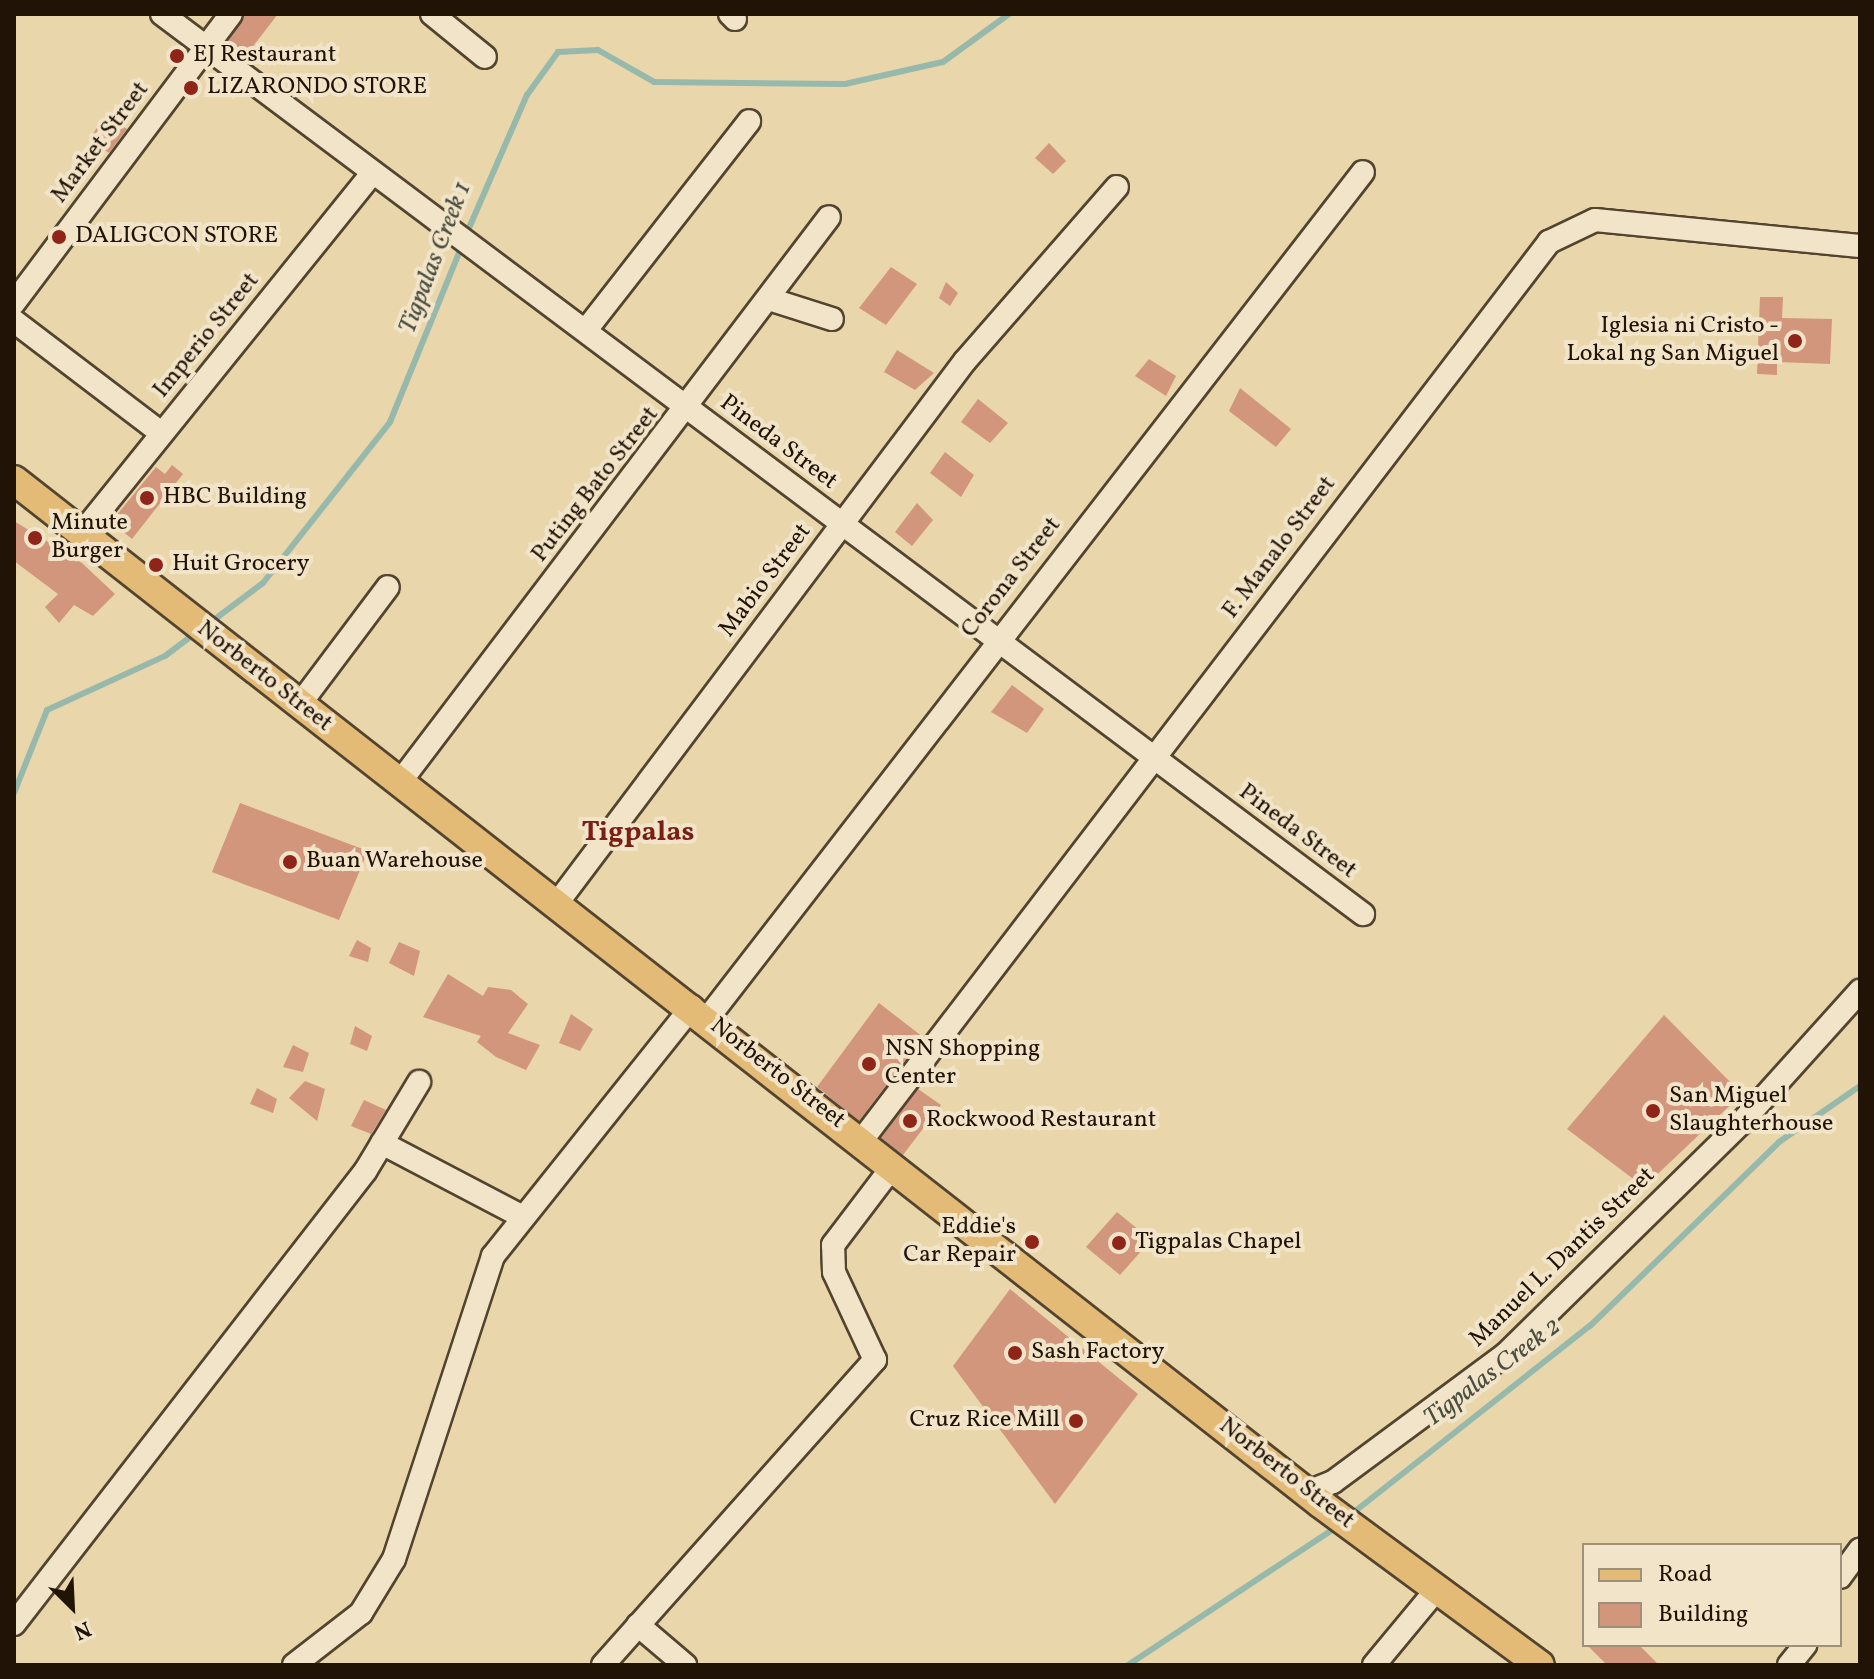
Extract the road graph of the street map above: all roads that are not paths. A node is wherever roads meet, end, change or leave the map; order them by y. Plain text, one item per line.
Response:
1 (162, 14) edge
2 (231, 14) edge
3 (432, 14) edge
4 (205, 48) junction
5 (485, 57) dead end
6 (749, 121) dead end
7 (1363, 172) dead end
8 (373, 173) junction
9 (1117, 187) dead end
10 (829, 217) dead end
11 (1860, 246) edge
12 (769, 299) junction
13 (14, 303) edge
14 (832, 319) dead end
15 (14, 321) edge
16 (586, 330) junction
17 (689, 408) junction
18 (161, 433) junction
19 (14, 480) edge
20 (842, 524) junction
21 (82, 533) junction
22 (388, 587) dead end
23 (998, 639) junction
24 (300, 704) junction
25 (1154, 757) junction
26 (400, 782) junction
27 (558, 902) junction
28 (1363, 914) dead end
29 (1860, 991) edge
30 (699, 1013) junction
31 (419, 1082) dead end
32 (862, 1140) junction
33 (382, 1143) junction
34 (893, 1166) junction
35 (523, 1217) junction
36 (1314, 1497) junction
37 (1860, 1549) edge
38 (1842, 1574) edge
39 (1438, 1588) junction
40 (14, 1624) edge
41 (638, 1625) junction
42 (1803, 1647) edge
43 (294, 1665) edge
44 (603, 1665) edge
45 (685, 1665) edge
46 (1374, 1665) edge
47 (1540, 1665) edge
48 (1789, 1665) edge

1 - 4 street, Pineda Street
2 - 4 street, Market Street
3 - 5 street
4 - 8 street, Pineda Street
4 - 13 street, Market Street
6 - 16 street
7 - 23 street, Corona Street
8 - 16 street, Pineda Street
8 - 18 street, Imperio Street
9 - 20 street, Mabio Street
10 - 12 street, Puting Bato Street
11 - 25 street, F. Manalo Street
12 - 14 street
12 - 17 street, Puting Bato Street
15 - 18 street
16 - 17 street, Pineda Street
17 - 20 street, Pineda Street
17 - 26 street, Puting Bato Street
18 - 21 street, Imperio Street
19 - 21 main road, Norberto Street
20 - 23 street, Pineda Street
20 - 27 street, Mabio Street
21 - 24 main road, Norberto Street
22 - 24 street
23 - 25 street, Pineda Street
23 - 30 street, Corona Street
24 - 26 main road, Norberto Street
25 - 28 street, Pineda Street
25 - 32 street, F. Manalo Street
26 - 27 main road, Norberto Street
27 - 30 main road, Norberto Street
29 - 36 street, Manuel L. Dantis Street
30 - 32 main road, Norberto Street
30 - 35 street, Corona Street
31 - 33 street
32 - 34 main road, Norberto Street
33 - 35 street
33 - 40 street
34 - 36 main road, Norberto Street
34 - 41 street
35 - 43 street, Corona Street
36 - 39 main road, Norberto Street
37 - 38 street
39 - 46 street
39 - 47 main road, Norberto Street
41 - 44 street
41 - 45 street
42 - 48 street

